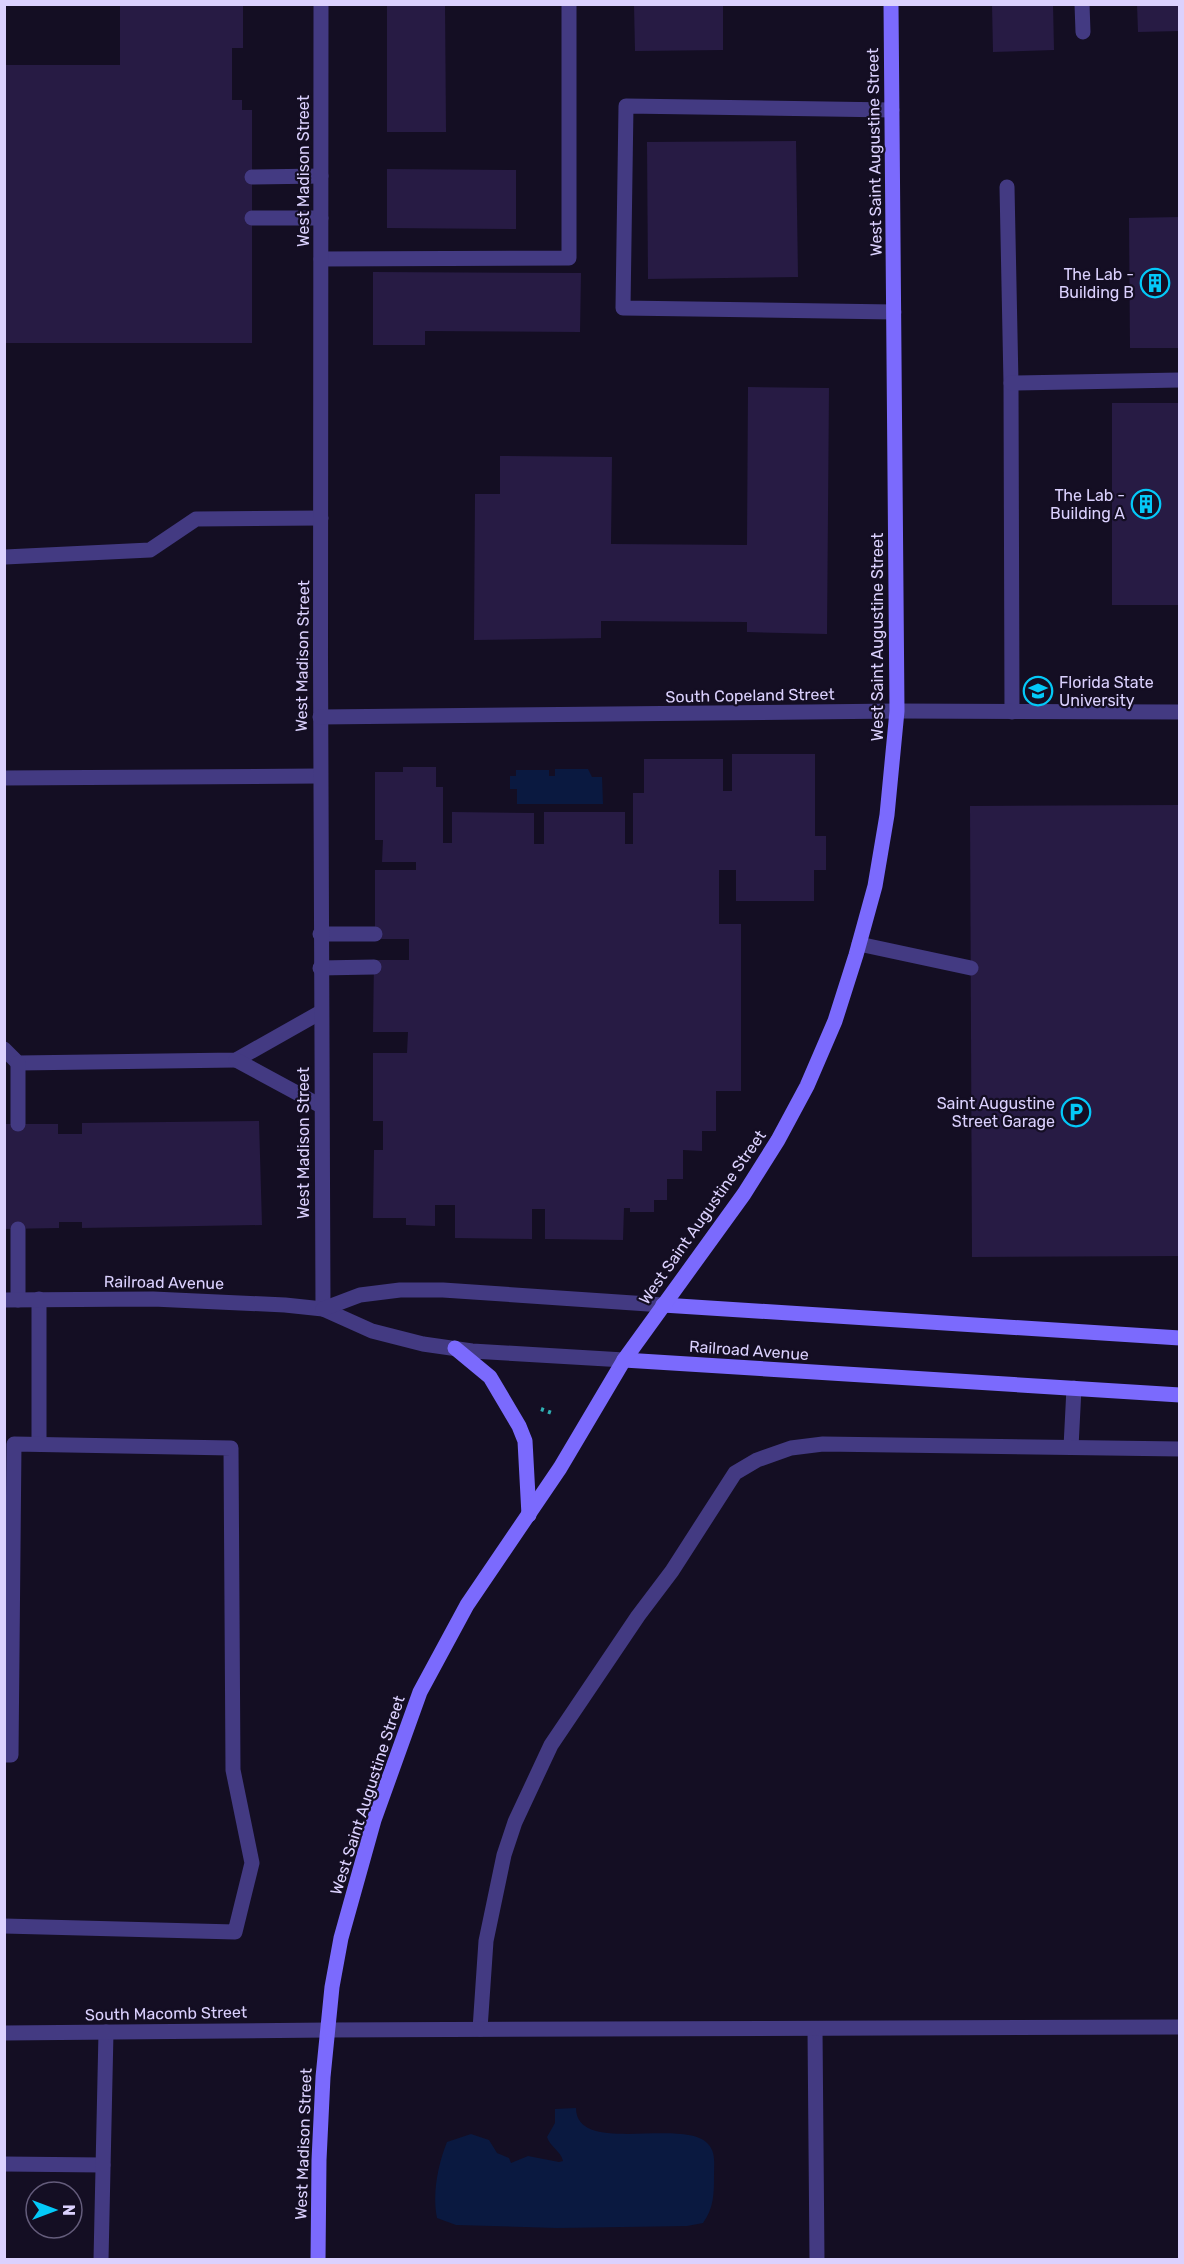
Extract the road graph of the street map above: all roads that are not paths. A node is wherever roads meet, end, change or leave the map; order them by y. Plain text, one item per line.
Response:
1 (321, 4) edge
2 (569, 4) edge
3 (891, 4) edge
4 (1082, 4) edge
5 (1083, 32) dead end
6 (892, 110) junction
7 (321, 176) junction
8 (252, 177) dead end
9 (1007, 187) dead end
10 (252, 218) dead end
11 (321, 218) junction
12 (321, 259) junction
13 (894, 312) junction
14 (1179, 380) edge
15 (1011, 384) junction
16 (321, 518) junction
17 (5, 557) edge
18 (897, 711) junction
19 (1012, 711) junction
20 (1179, 712) edge
21 (320, 717) junction
22 (319, 776) junction
23 (4, 778) edge
24 (320, 934) junction
25 (375, 934) dead end
26 (860, 944) junction
27 (374, 967) dead end
28 (320, 968) junction
29 (971, 968) dead end
30 (321, 1012) junction
31 (4, 1049) edge
32 (236, 1060) junction
33 (18, 1063) junction
34 (321, 1106) junction
35 (18, 1124) dead end
36 (18, 1229) dead end
37 (39, 1299) junction
38 (11, 1300) edge
39 (663, 1305) junction
40 (323, 1309) junction
41 (1179, 1338) edge
42 (455, 1348) junction
43 (624, 1360) junction
44 (1074, 1388) junction
45 (1179, 1395) edge
46 (39, 1444) junction
47 (1071, 1447) junction
48 (1179, 1449) edge
49 (529, 1515) junction
50 (4, 1755) edge
51 (4, 1926) edge
52 (1179, 2027) edge
53 (480, 2029) junction
54 (815, 2029) junction
55 (327, 2030) junction
56 (106, 2032) junction
57 (4, 2033) edge
58 (4, 2164) edge
59 (103, 2165) junction
60 (101, 2259) edge
61 (318, 2259) edge
62 (817, 2259) edge

1 - 7 street, West Madison Street
2 - 12 street
3 - 6 main road, West Saint Augustine Street
4 - 5 street
6 - 13 main road, West Saint Augustine Street
6 - 13 street
7 - 8 street
7 - 11 street, West Madison Street
9 - 15 street
10 - 11 street
11 - 12 street, West Madison Street
12 - 16 street, West Madison Street
13 - 18 main road, West Saint Augustine Street
14 - 15 street
15 - 19 street
16 - 17 street
16 - 21 street, West Madison Street
18 - 19 street, South Copeland Street
18 - 21 street, South Copeland Street
18 - 26 main road, West Saint Augustine Street
19 - 20 street, South Copeland Street
21 - 22 street, West Madison Street
22 - 23 street
22 - 24 street, West Madison Street
24 - 25 street
24 - 28 street, West Madison Street
26 - 29 street
26 - 39 main road, West Saint Augustine Street
27 - 28 street
28 - 30 street, West Madison Street
30 - 32 street
30 - 34 street, West Madison Street
31 - 33 street
32 - 33 street
32 - 34 street
33 - 35 street
34 - 40 street, West Madison Street
36 - 38 street
37 - 38 street, Railroad Avenue
37 - 40 street, Railroad Avenue
37 - 46 street
39 - 40 street, Railroad Avenue
39 - 41 main road, Railroad Avenue
39 - 43 main road, West Saint Augustine Street
40 - 42 street, Railroad Avenue
42 - 43 street, Railroad Avenue
42 - 49 main road
43 - 44 main road, Railroad Avenue
43 - 49 main road, West Saint Augustine Street
44 - 45 main road, Railroad Avenue
44 - 47 street
46 - 50 street
46 - 51 street
47 - 48 street
47 - 53 street
49 - 55 main road, West Saint Augustine Street
52 - 54 street, South Macomb Street
53 - 54 street, South Macomb Street
53 - 55 street, South Macomb Street
54 - 62 street
55 - 56 street, South Macomb Street
55 - 61 main road, West Madison Street
56 - 57 street, South Macomb Street
56 - 59 street
58 - 59 street
59 - 60 street

